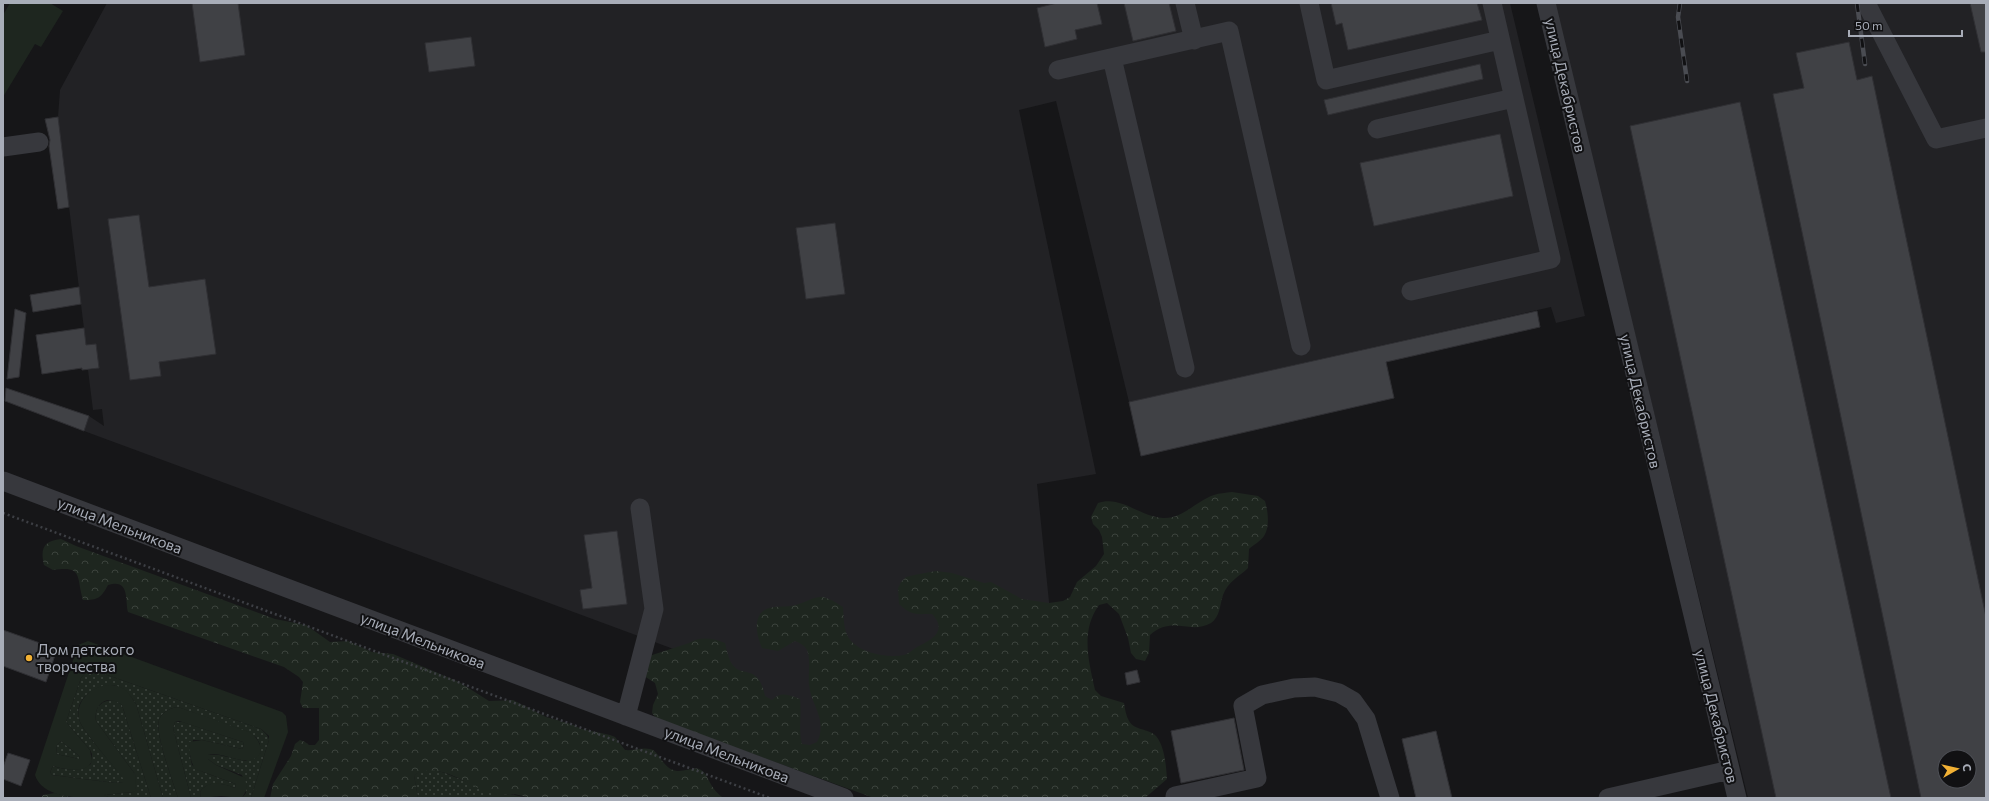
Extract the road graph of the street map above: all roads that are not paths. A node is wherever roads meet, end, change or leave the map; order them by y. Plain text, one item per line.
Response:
1 (1185, 3) edge
2 (1309, 3) edge
3 (1492, 3) edge
4 (1546, 3) edge
5 (1866, 3) edge
6 (1194, 40) junction
7 (1500, 40) junction
8 (1112, 58) junction
9 (1058, 70) dead end
10 (1514, 98) junction
11 (1986, 128) edge
12 (1377, 130) dead end
13 (38, 142) dead end
14 (3, 147) edge
15 (1411, 291) dead end
16 (1301, 346) dead end
17 (1185, 368) dead end
18 (3, 481) edge
19 (640, 508) dead end
20 (626, 716) junction
21 (1730, 770) junction
22 (1175, 796) dead end
23 (844, 798) edge
24 (1390, 798) edge
25 (1608, 798) edge
26 (1737, 798) edge

1 - 6 street
2 - 7 street
3 - 7 street
4 - 21 street, улица Декабристов
5 - 11 street
6 - 8 street
6 - 16 street
7 - 10 street
8 - 9 street
8 - 17 street
10 - 12 street
10 - 15 street
13 - 14 street
18 - 20 street, улица Мельникова
19 - 20 street
20 - 23 street, улица Мельникова
21 - 25 street
21 - 26 street, улица Декабристов
22 - 24 street

